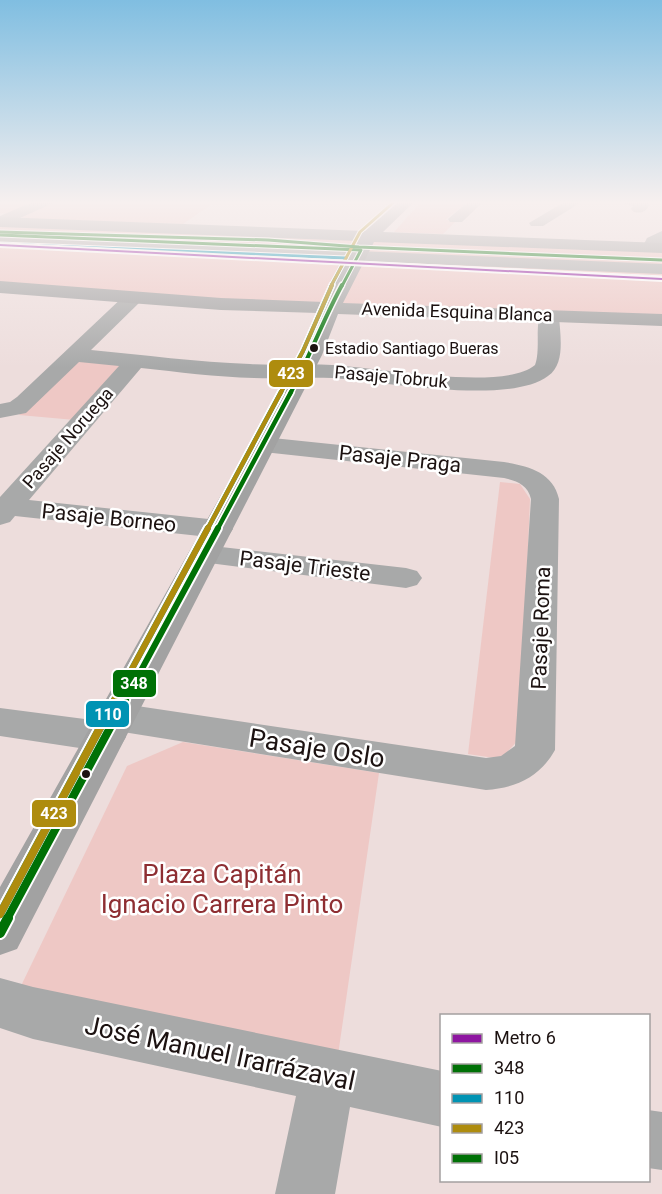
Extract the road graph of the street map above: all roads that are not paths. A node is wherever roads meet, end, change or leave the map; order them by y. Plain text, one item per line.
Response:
1 (357, 257) edge
2 (480, 257) edge
3 (487, 257) edge
4 (662, 263) edge
5 (662, 269) edge
6 (0, 287) edge
7 (134, 298) junction
8 (330, 308) junction
9 (549, 316) junction
10 (662, 320) edge
11 (74, 355) junction
12 (136, 360) junction
13 (303, 371) junction
14 (0, 411) edge
15 (263, 445) junction
16 (536, 481) joint
17 (3, 510) edge
18 (211, 541) junction
19 (406, 578) dead end
20 (0, 722) edge
21 (111, 727) junction
22 (516, 769) joint
23 (0, 933) edge
24 (0, 1004) edge
25 (328, 1076) junction
26 (440, 1099) edge
27 (305, 1194) edge

1 - 8 main road
2 - 4 street
3 - 5 street
6 - 7 main road, Avenida Esquina Blanca
7 - 8 main road, Avenida Esquina Blanca
7 - 11 street
8 - 9 main road, Avenida Esquina Blanca
8 - 13 main road
9 - 10 main road, Avenida Esquina Blanca
9 - 13 street, Pasaje Tobruk
11 - 12 street, Pasaje Tobruk
11 - 14 street
12 - 13 street, Pasaje Tobruk
12 - 17 street, Pasaje Noruega
13 - 15 main road
15 - 16 street, Pasaje Praga
15 - 18 main road
16 - 22 street, Pasaje Roma
17 - 18 street, Pasaje Borneo
18 - 19 street, Pasaje Trieste
18 - 21 main road
20 - 21 street, Pasaje Oslo
21 - 22 street, Pasaje Oslo
21 - 23 main road
24 - 25 street, José Manuel Irarrázaval
25 - 26 street, José Manuel Irarrázaval
25 - 27 street

